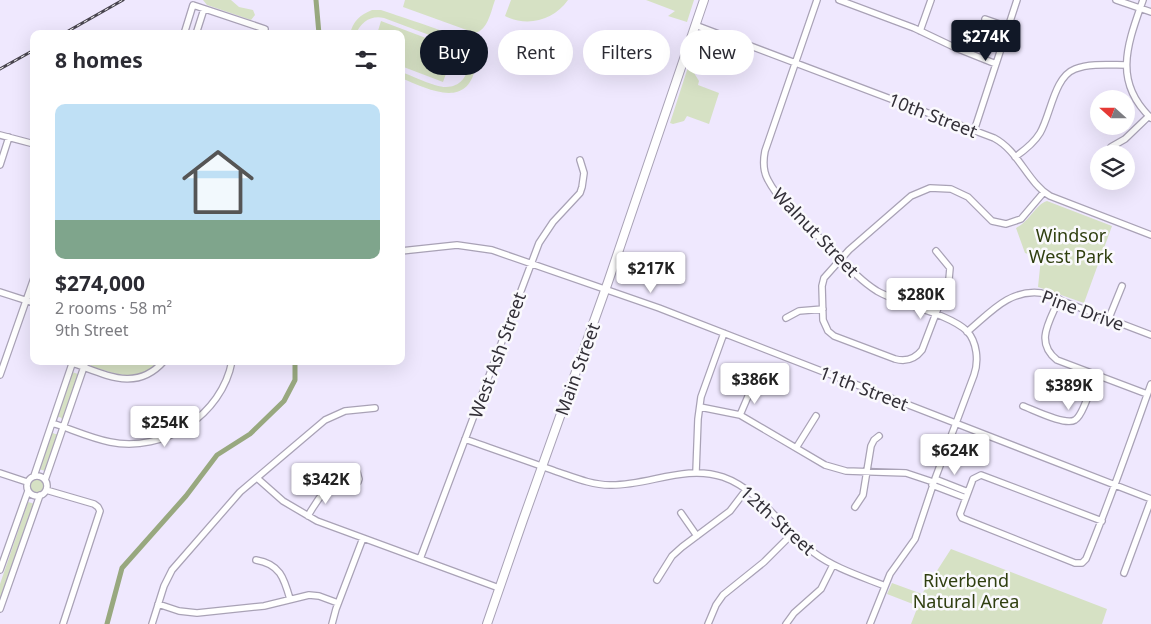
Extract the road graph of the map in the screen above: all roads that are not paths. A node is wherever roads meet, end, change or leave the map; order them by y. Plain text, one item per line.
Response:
1 (704, 0) edge
2 (817, 0) edge
3 (839, 0) edge
4 (931, 0) edge
5 (1017, 0) edge
6 (1116, 0) edge
7 (1143, 0) edge
8 (1140, 8) junction
9 (204, 10) junction
10 (1151, 12) edge
11 (985, 19) dead end
12 (695, 25) junction
13 (1008, 27) junction
14 (185, 30) edge
15 (197, 30) edge
16 (261, 30) edge
17 (920, 31) junction
18 (795, 62) junction
19 (996, 64) junction
20 (1126, 65) junction
21 (1150, 117) edge
22 (974, 130) junction
23 (0, 135) edge
24 (9, 137) junction
25 (30, 143) edge
26 (1115, 145) edge
27 (1015, 157) junction
28 (580, 160) dead end
29 (0, 165) edge
30 (1044, 192) junction
31 (1151, 235) edge
32 (405, 251) edge
33 (936, 252) dead end
34 (841, 259) junction
35 (531, 264) junction
36 (1122, 286) dead end
37 (606, 289) junction
38 (30, 290) edge
39 (0, 292) edge
40 (1059, 299) junction
41 (26, 301) junction
42 (30, 302) edge
43 (822, 309) junction
44 (936, 315) junction
45 (786, 318) dead end
46 (1109, 318) junction
47 (967, 332) junction
48 (724, 333) junction
49 (1151, 335) edge
50 (71, 365) edge
51 (85, 365) edge
52 (87, 365) edge
53 (159, 365) edge
54 (231, 365) edge
55 (1096, 374) junction
56 (0, 375) edge
57 (1151, 384) edge
58 (752, 387) dead end
59 (1147, 394) junction
60 (1023, 406) dead end
61 (700, 407) junction
62 (375, 408) dead end
63 (740, 415) junction
64 (816, 416) dead end
65 (52, 423) junction
66 (956, 423) junction
67 (64, 427) junction
68 (879, 436) dead end
69 (465, 439) junction
70 (796, 448) junction
71 (542, 466) junction
72 (866, 471) junction
73 (696, 472) junction
74 (0, 473) edge
75 (34, 476) junction
76 (341, 477) dead end
77 (257, 478) junction
78 (45, 480) junction
79 (27, 482) junction
80 (934, 482) junction
81 (1116, 485) junction
82 (46, 490) junction
83 (746, 490) junction
84 (28, 491) junction
85 (40, 495) junction
86 (967, 495) junction
87 (1151, 500) edge
88 (855, 507) dead end
89 (681, 514) dead end
90 (308, 516) junction
91 (1102, 522) junction
92 (792, 534) junction
93 (697, 536) junction
94 (362, 538) junction
95 (420, 559) junction
96 (256, 560) dead end
97 (1082, 563) junction
98 (833, 565) junction
99 (1086, 569) dead end
100 (0, 570) edge
101 (1124, 573) dead end
102 (656, 580) dead end
103 (885, 586) junction
104 (499, 588) junction
105 (290, 600) junction
106 (338, 603) junction
107 (158, 604) junction
108 (0, 609) edge
109 (62, 624) edge
110 (152, 624) edge
111 (332, 624) edge
112 (487, 624) edge
113 (708, 624) edge
114 (786, 624) edge
115 (870, 624) edge

1 - 12 main road, Main Street
2 - 18 street, Walnut Street
3 - 17 street
4 - 17 street
5 - 13 street
6 - 8 street
7 - 8 street
8 - 10 street
8 - 20 street
9 - 14 street
9 - 15 street
9 - 16 street
11 - 13 street
12 - 18 street, 10th Street
12 - 37 main road, Main Street
13 - 19 street
17 - 19 street
18 - 22 street, 10th Street
18 - 34 street, Walnut Street
19 - 22 street
20 - 21 street
20 - 27 street
21 - 26 street
22 - 27 street, 10th Street
23 - 24 street
24 - 25 street
24 - 29 street
27 - 30 street, 10th Street
28 - 35 street, West Ash Street
30 - 31 street, 10th Street
30 - 34 street
32 - 35 street, 11th Street
33 - 44 street
34 - 43 street
34 - 44 street, Walnut Street
35 - 37 street, 11th Street
35 - 69 street, West Ash Street
36 - 46 street
37 - 48 street, 11th Street
37 - 71 main road, Main Street
38 - 41 street
39 - 41 street
40 - 46 street, Pine Drive
40 - 47 street, Pine Drive
40 - 55 street
41 - 42 street
41 - 56 street
43 - 44 street
43 - 45 street
44 - 47 street, Walnut Street
46 - 49 street, Pine Drive
47 - 66 street
48 - 61 street
48 - 66 street, 11th Street
50 - 65 street
51 - 67 street
52 - 53 street
54 - 67 street
55 - 59 street
55 - 60 street
57 - 59 street
58 - 63 street
59 - 81 street
61 - 63 street
61 - 73 street
62 - 77 street
63 - 70 street
64 - 70 street
65 - 67 street
65 - 75 street
66 - 80 street
66 - 81 street, 11th Street
67 - 78 street
68 - 72 street
69 - 71 street, 12th Street
69 - 95 street, West Ash Street
70 - 72 street
71 - 73 street, 12th Street
71 - 104 main road, Main Street
72 - 80 street
72 - 88 street
73 - 83 street, 12th Street
74 - 79 street
75 - 78 street
75 - 79 street
76 - 90 street
77 - 90 street
77 - 107 street
78 - 82 street
79 - 84 street
80 - 86 street
80 - 103 street
81 - 87 street, 11th Street
81 - 91 street
82 - 85 street
82 - 109 street
83 - 92 street, 12th Street
83 - 93 street
84 - 85 street
84 - 100 street
85 - 108 street
86 - 91 street
86 - 97 street
87 - 101 street
89 - 93 street
90 - 94 street
91 - 97 street
92 - 98 street, 12th Street
92 - 113 street
93 - 102 street
94 - 95 street
94 - 106 street
95 - 104 street
96 - 105 street
97 - 99 street
98 - 103 street, 12th Street
98 - 114 street
103 - 115 street
104 - 112 main road, Main Street
105 - 106 street
105 - 107 street
106 - 111 street
107 - 110 street

